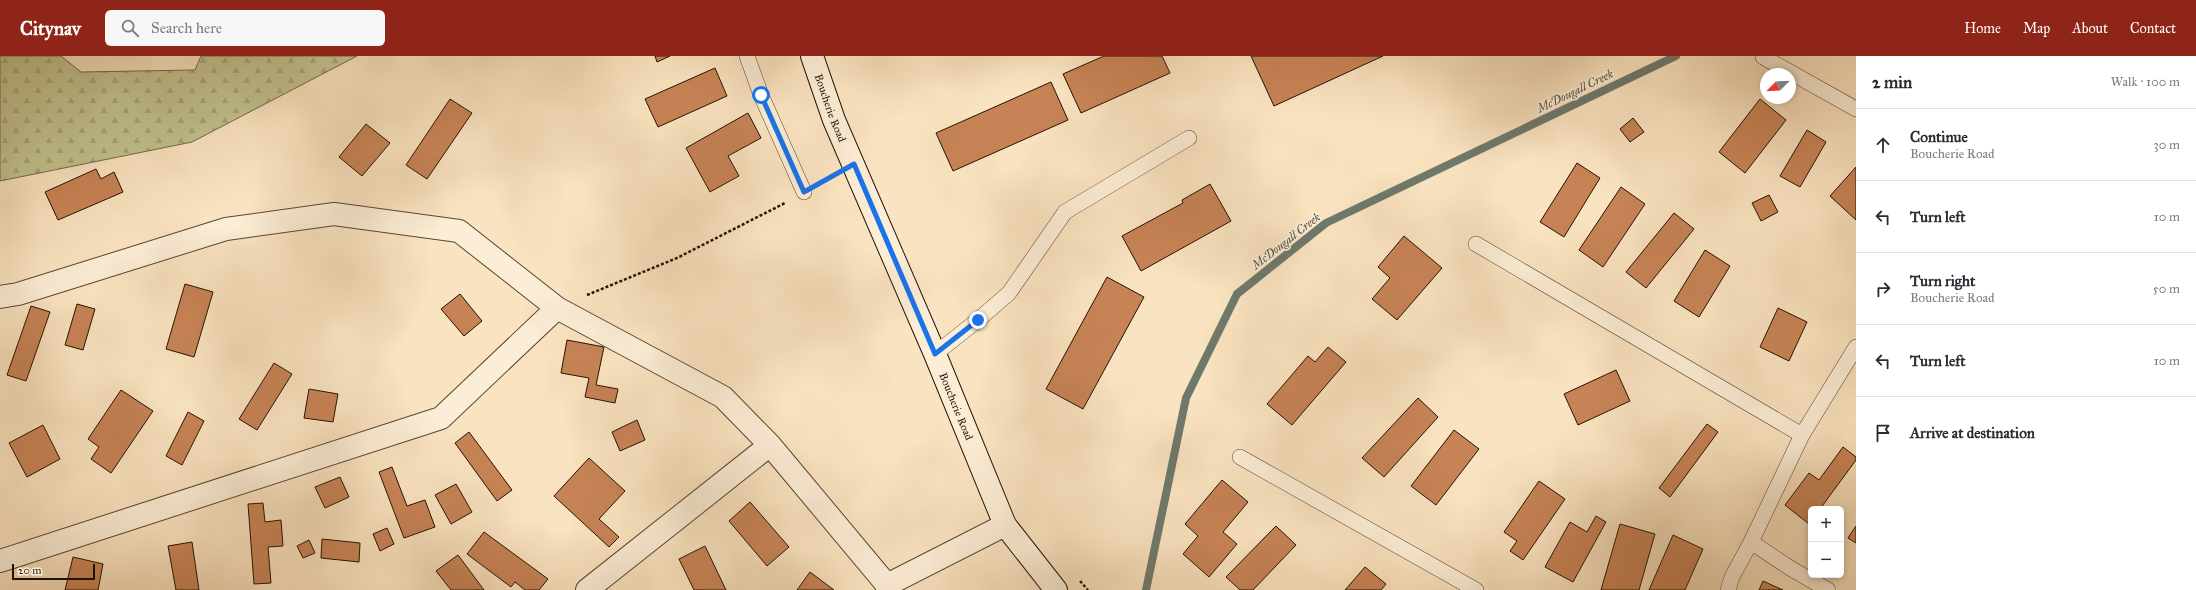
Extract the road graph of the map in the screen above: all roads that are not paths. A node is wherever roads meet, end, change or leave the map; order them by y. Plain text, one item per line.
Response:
1 (747, 56) edge
2 (812, 56) edge
3 (1763, 57) dead end
4 (1856, 109) edge
5 (1189, 138) dead end
6 (804, 192) road end
7 (1476, 244) dead end
8 (0, 297) edge
9 (557, 308) junction
10 (1856, 346) edge
11 (935, 354) junction
12 (1802, 435) junction
13 (770, 445) junction
14 (1240, 457) dead end
15 (1005, 525) junction
16 (1751, 542) junction
17 (0, 561) edge
18 (887, 587) edge
19 (587, 590) edge
20 (1056, 590) edge
21 (1476, 590) edge
22 (1728, 590) edge
23 (1828, 590) edge

1 - 6 lane
2 - 11 street, Boucherie Road
3 - 4 lane
5 - 11 lane
7 - 12 lane
8 - 9 street
9 - 13 street
9 - 17 street
10 - 12 lane
11 - 15 street, Boucherie Road
12 - 16 lane
13 - 18 street
13 - 19 street
14 - 21 lane
15 - 18 street
15 - 20 street, Boucherie Road
16 - 22 lane
16 - 23 lane

